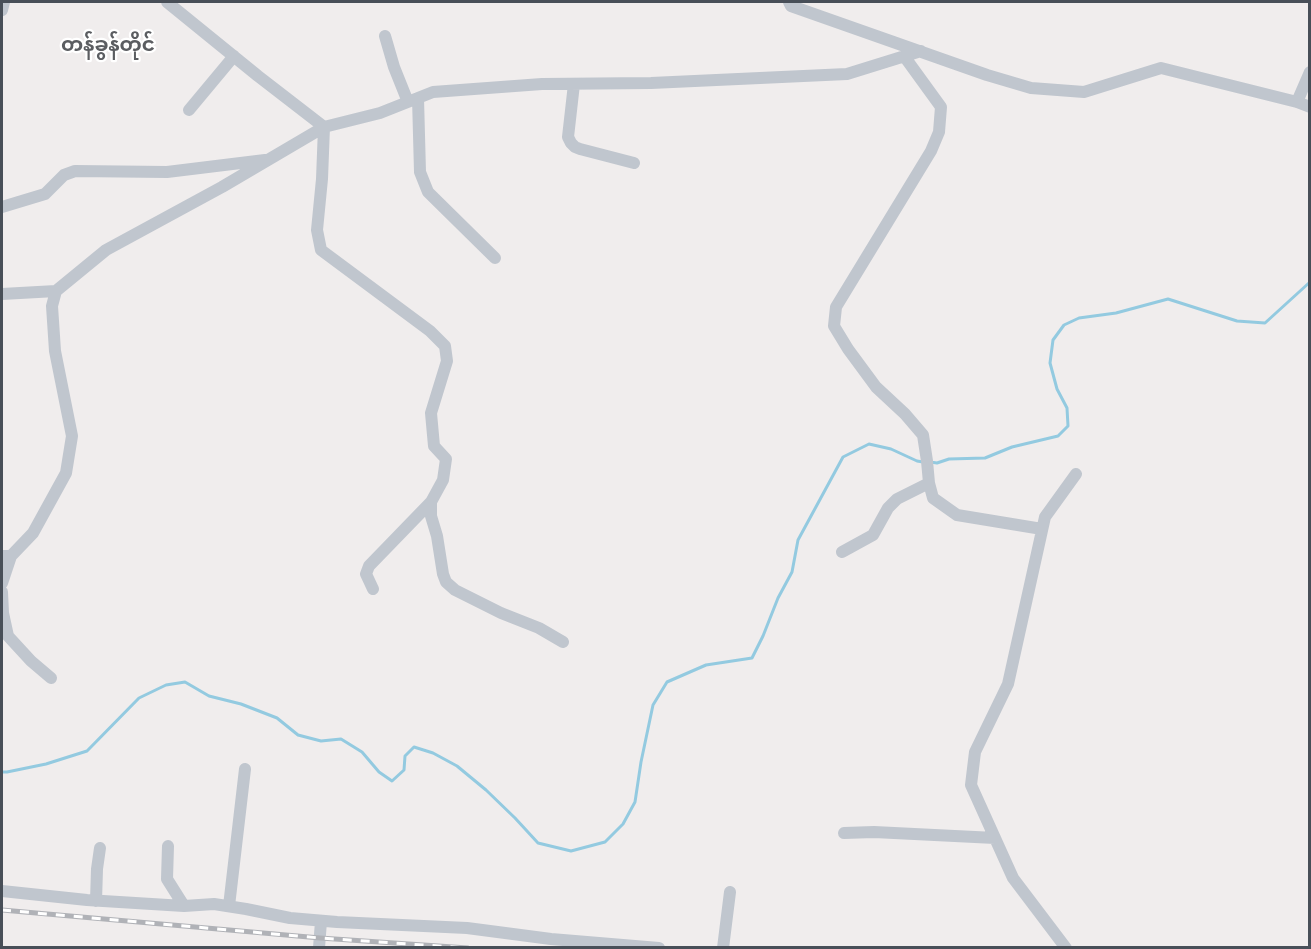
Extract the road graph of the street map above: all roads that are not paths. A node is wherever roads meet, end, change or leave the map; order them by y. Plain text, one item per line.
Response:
1 (4, 2) edge
2 (167, 2) edge
3 (789, 2) edge
4 (2, 10) edge
5 (385, 36) dead end
6 (921, 51) junction
7 (234, 56) junction
8 (904, 56) junction
9 (1310, 72) edge
10 (574, 84) junction
11 (413, 100) junction
12 (1304, 104) edge
13 (189, 110) dead end
14 (324, 127) junction
15 (269, 160) junction
16 (634, 163) dead end
17 (2, 207) edge
18 (495, 258) dead end
19 (56, 291) junction
20 (2, 294) edge
21 (1076, 474) dead end
22 (929, 483) junction
23 (432, 502) junction
24 (1042, 529) junction
25 (842, 552) dead end
26 (6, 556) edge
27 (2, 583) edge
28 (373, 589) dead end
29 (2, 592) edge
30 (563, 642) dead end
31 (51, 678) dead end
32 (245, 770) dead end
33 (844, 833) dead end
34 (995, 838) junction
35 (168, 846) dead end
36 (100, 848) dead end
37 (2, 891) edge
38 (730, 892) dead end
39 (96, 901) junction
40 (184, 906) junction
41 (229, 906) junction
42 (321, 921) junction
43 (319, 948) edge
44 (659, 948) edge
45 (723, 948) edge
46 (1066, 948) edge

1 - 4 street
2 - 7 street
3 - 6 street
5 - 11 street
6 - 8 street
6 - 12 street
7 - 13 street
7 - 14 street
8 - 10 street
8 - 22 street
9 - 12 street
10 - 11 street
10 - 16 street
11 - 14 street
11 - 18 street
14 - 15 street
14 - 23 street
15 - 17 street
15 - 19 street
19 - 20 street
19 - 26 street
21 - 24 street
22 - 24 street
22 - 25 street
23 - 28 street
23 - 30 street
24 - 34 street
26 - 27 street
29 - 31 street
32 - 41 street
33 - 34 street
34 - 46 street
35 - 40 street
36 - 39 street
37 - 39 street
38 - 45 street
39 - 40 street
40 - 41 street
41 - 42 street
42 - 43 street
42 - 44 street

